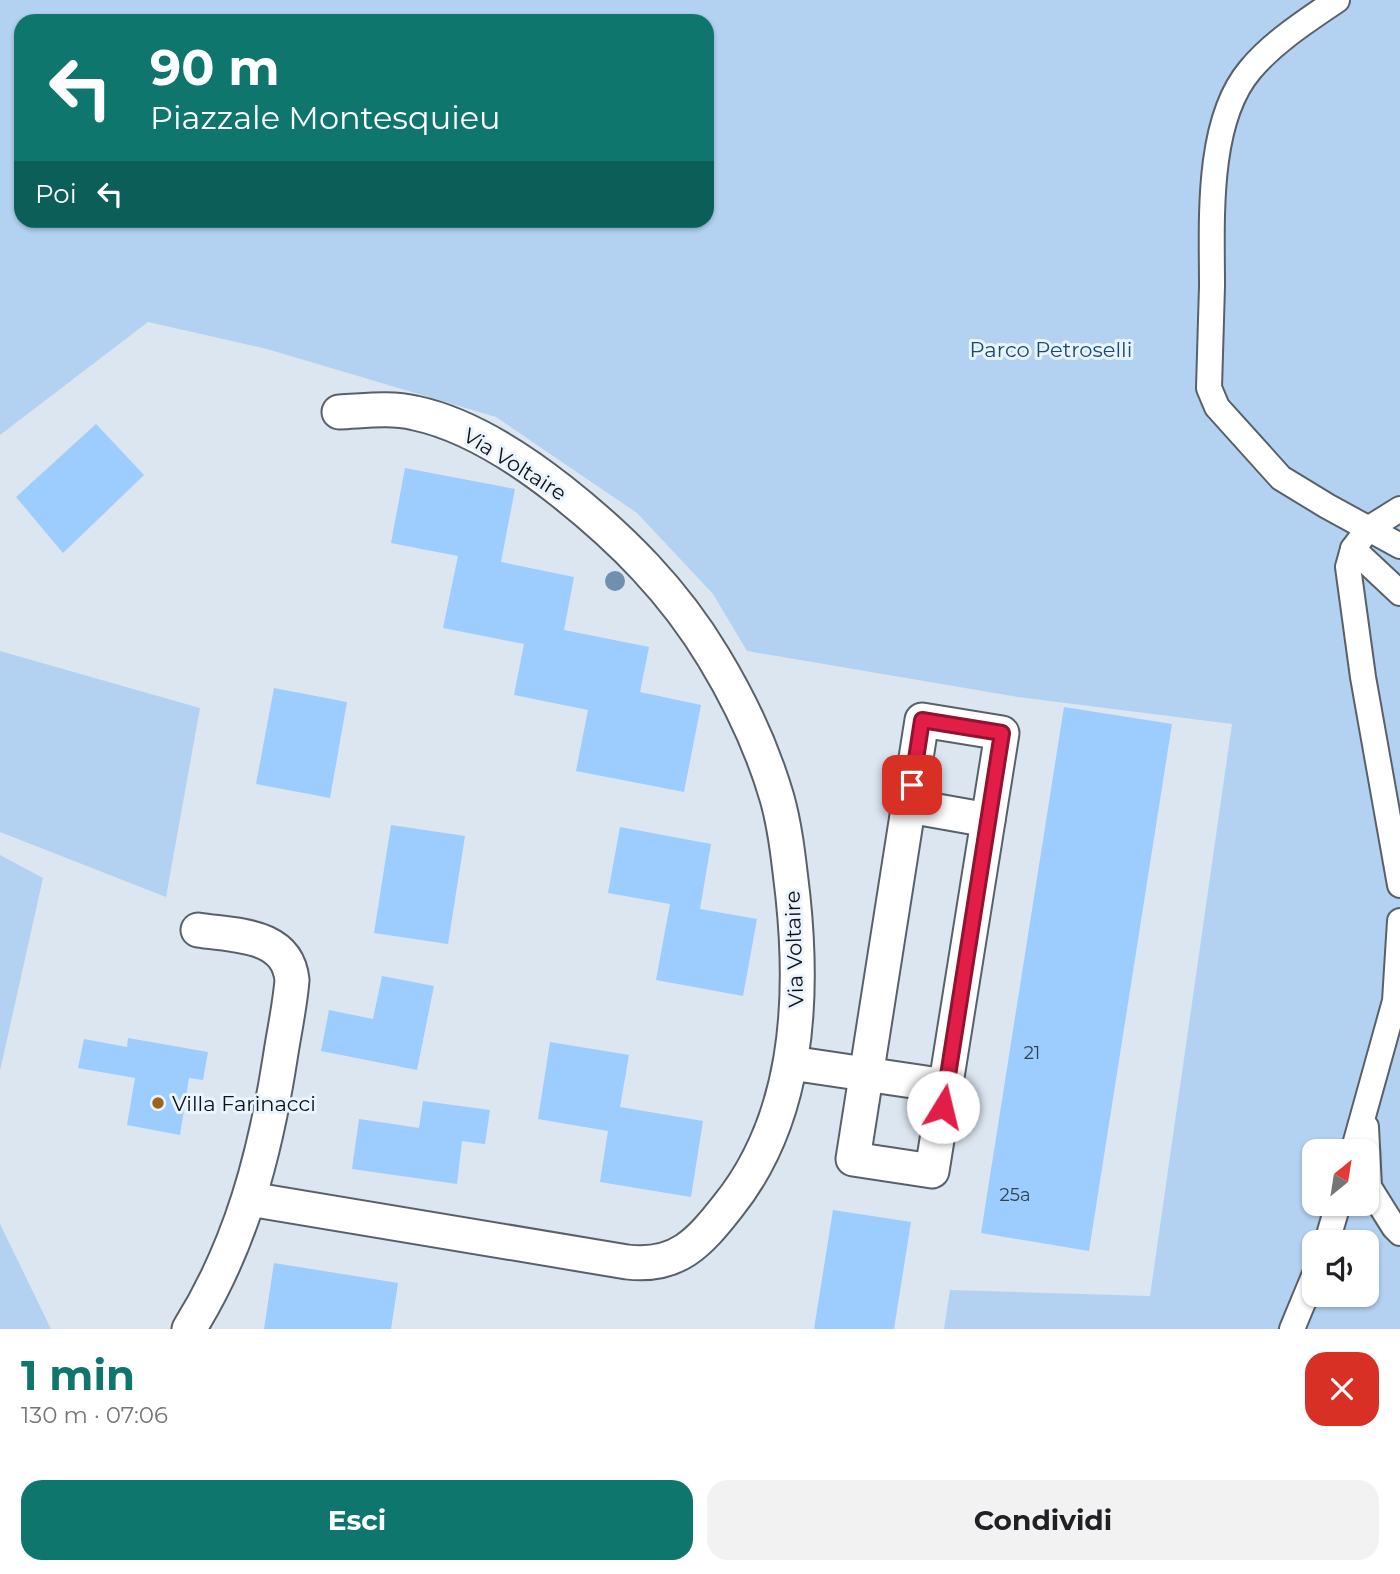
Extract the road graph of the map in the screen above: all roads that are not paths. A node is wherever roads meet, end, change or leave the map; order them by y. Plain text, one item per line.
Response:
1 (1337, 0) edge
2 (339, 412) dead end
3 (1400, 509) edge
4 (1360, 539) junction
5 (1400, 546) edge
6 (1400, 593) edge
7 (909, 806) junction
8 (988, 820) junction
9 (1400, 885) edge
10 (1400, 921) edge
11 (198, 930) dead end
12 (791, 1063) junction
13 (866, 1075) junction
14 (946, 1086) junction
15 (1371, 1088) junction
16 (1357, 1139) edge
17 (250, 1199) junction
18 (1400, 1233) edge
19 (1302, 1305) edge
20 (188, 1329) edge
21 (1292, 1329) edge

1 - 4 street
2 - 12 street, Via Voltaire
3 - 4 street
4 - 5 street
4 - 6 street
4 - 9 street
7 - 8 street
7 - 8 street
7 - 13 street
8 - 14 street
10 - 15 street
11 - 17 street
12 - 13 street
12 - 17 street, Via Voltaire
13 - 14 street
13 - 14 street
15 - 16 street
15 - 18 street
17 - 20 street
19 - 21 street

